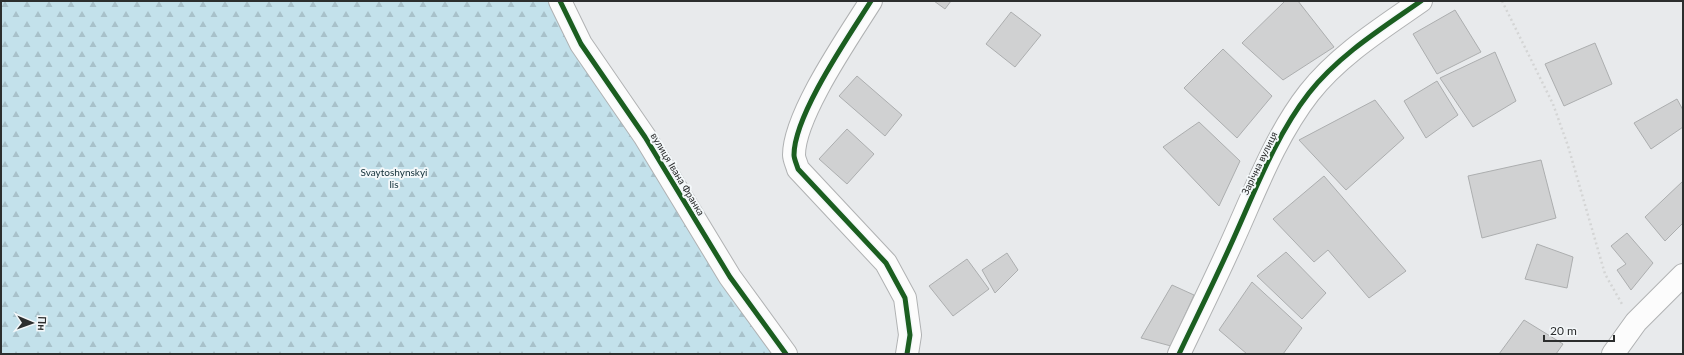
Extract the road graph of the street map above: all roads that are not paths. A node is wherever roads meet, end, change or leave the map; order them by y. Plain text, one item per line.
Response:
1 (560, 1) edge
2 (871, 1) edge
3 (1421, 1) edge
4 (1683, 275) edge
5 (786, 354) edge
6 (907, 354) edge
7 (1179, 354) edge
8 (1613, 354) edge

1 - 5 street, вулиця Івана Франка
2 - 6 street
3 - 7 street, Зарічна вулиця
4 - 8 street

